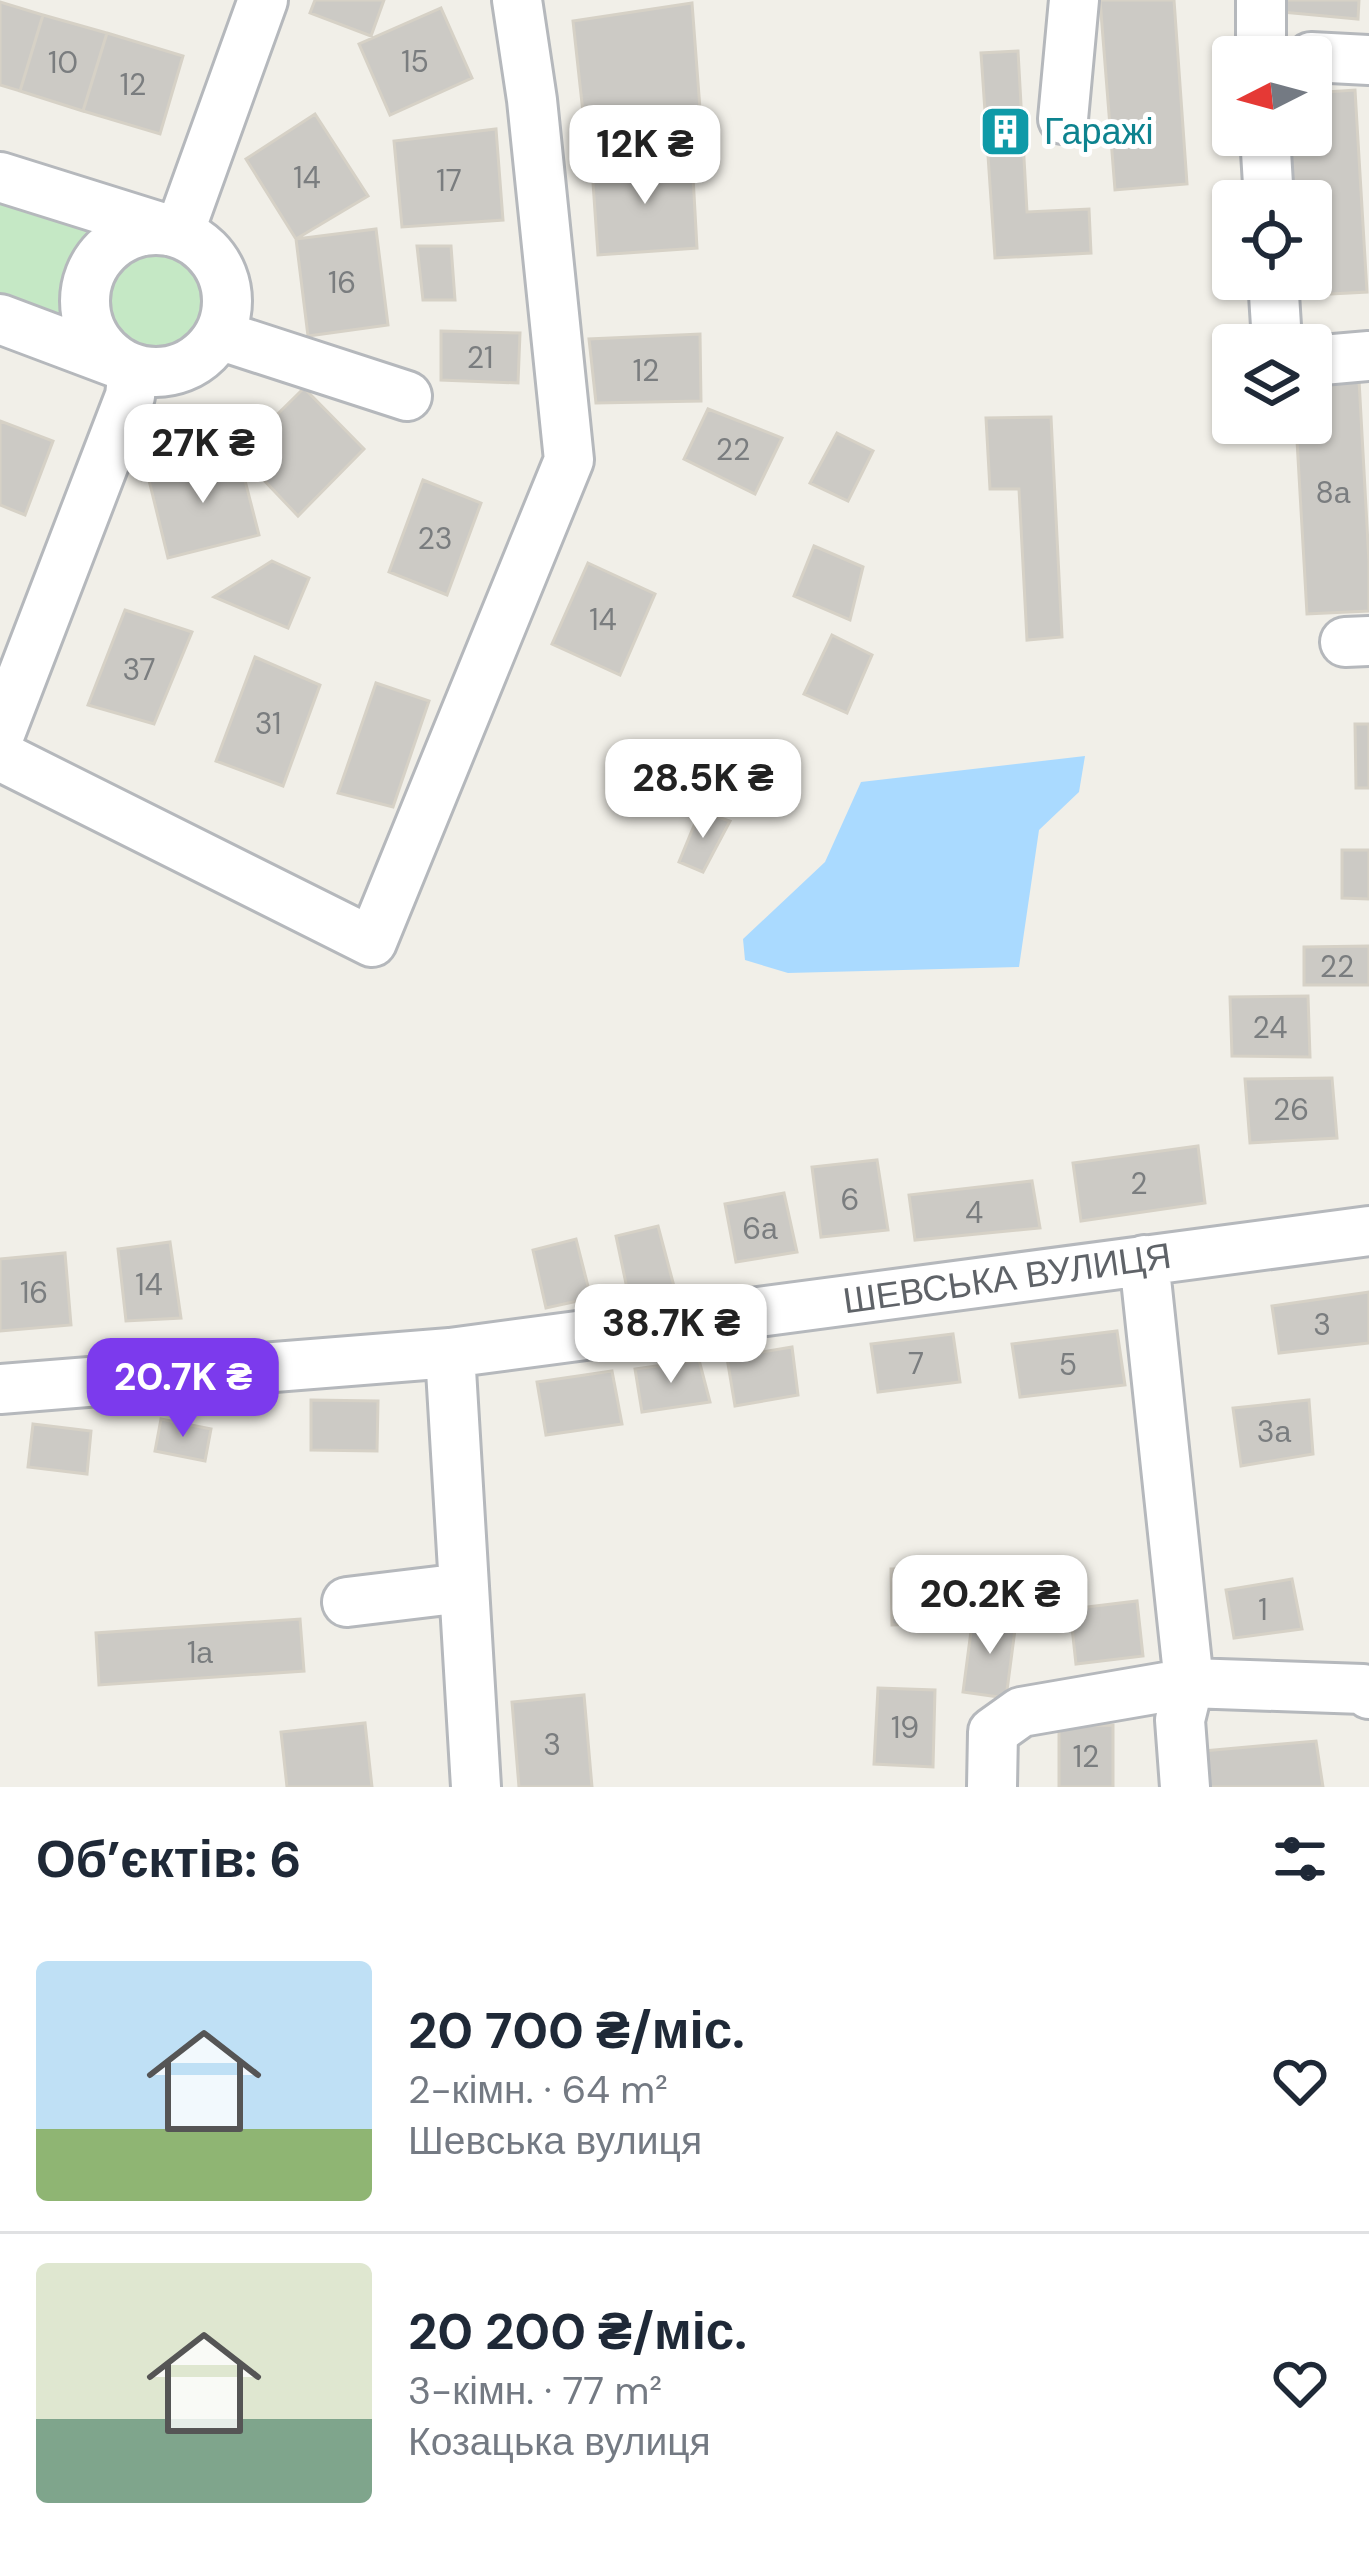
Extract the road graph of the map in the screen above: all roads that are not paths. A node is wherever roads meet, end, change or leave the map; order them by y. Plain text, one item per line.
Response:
1 (263, 0) edge
2 (517, 0) edge
3 (1074, 0) edge
4 (1261, 0) edge
5 (1261, 36) edge
6 (1332, 58) edge
7 (1369, 60) edge
8 (1063, 119) dead end
9 (0, 177) edge
10 (179, 233) junction
11 (0, 319) edge
12 (219, 334) junction
13 (1369, 356) edge
14 (1332, 359) edge
15 (133, 368) junction
16 (406, 396) dead end
17 (0, 734) edge
18 (0, 756) edge
19 (1369, 1231) edge
20 (1144, 1260) junction
21 (450, 1353) junction
22 (0, 1389) edge
23 (463, 1588) junction
24 (346, 1602) dead end
25 (1189, 1683) junction
26 (1369, 1694) edge
27 (476, 1787) edge
28 (992, 1787) edge
29 (1185, 1787) edge

1 - 10 street
2 - 18 street
3 - 8 street
4 - 5 street
6 - 7 street
9 - 10 street
10 - 12 street
10 - 15 street
11 - 15 street
12 - 15 street
12 - 16 street
13 - 14 street
15 - 17 street
19 - 20 street, ШЕВСЬКА ВУЛИЦЯ
20 - 21 street, ШЕВСЬКА ВУЛИЦЯ
20 - 25 street
21 - 22 street, ШЕВСЬКА ВУЛИЦЯ
21 - 23 street
23 - 24 street
23 - 27 street
25 - 26 street
25 - 28 street
25 - 29 street

